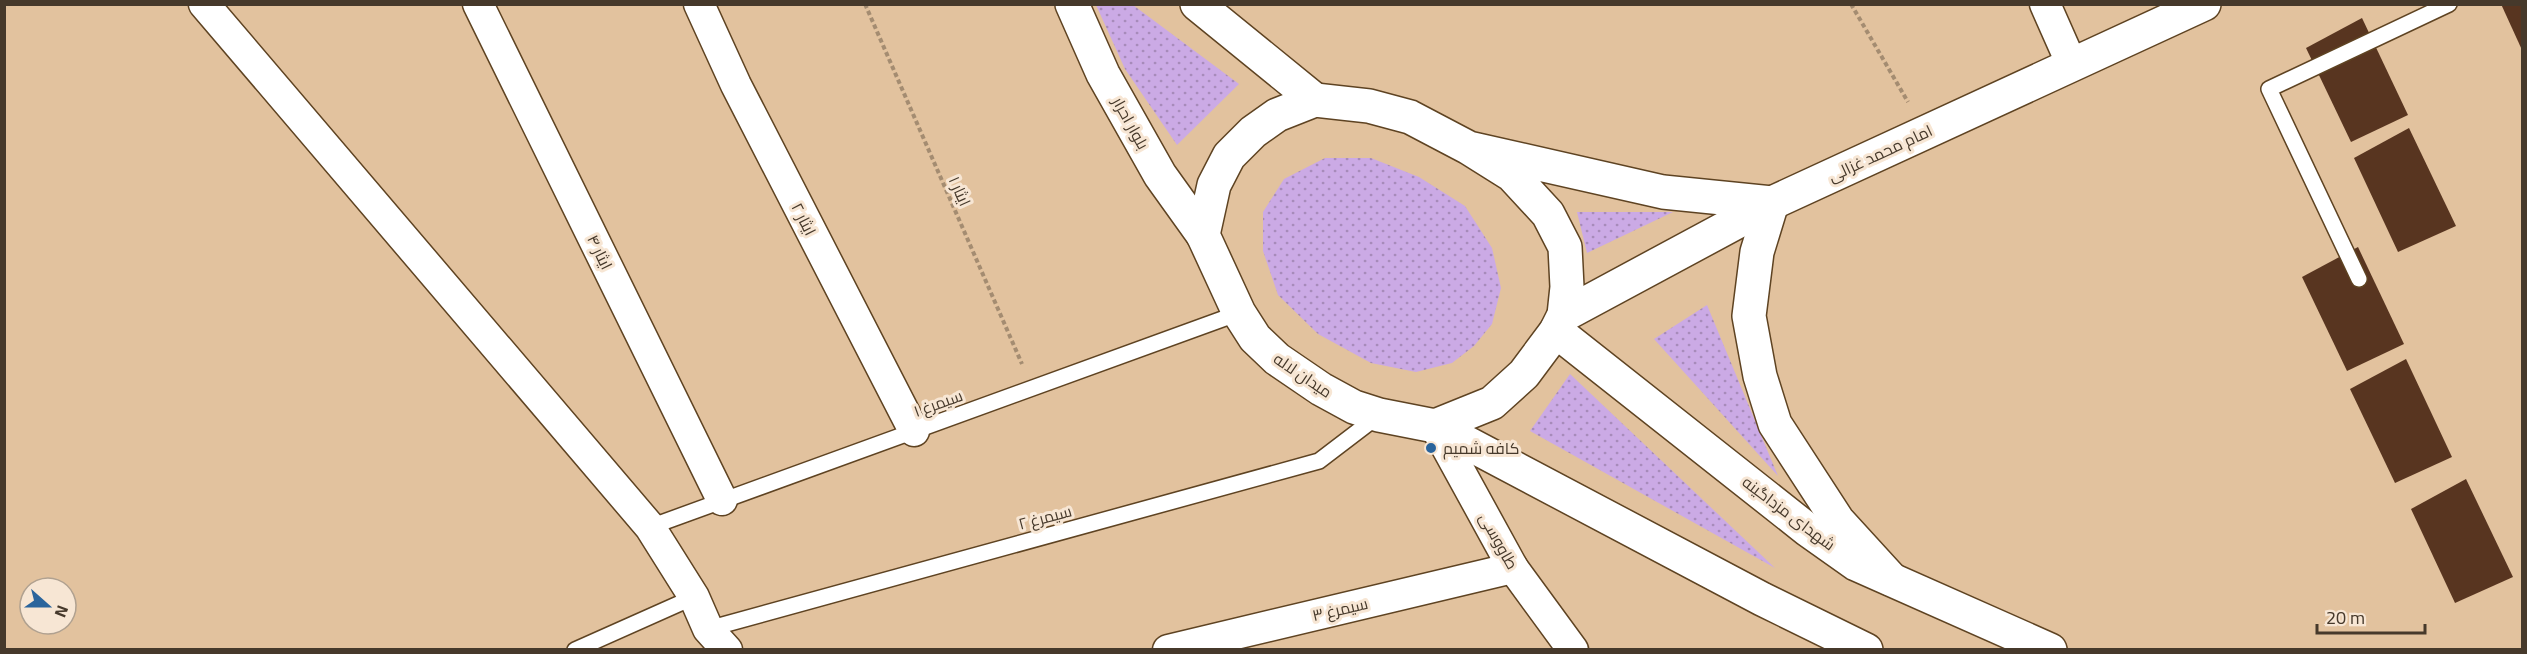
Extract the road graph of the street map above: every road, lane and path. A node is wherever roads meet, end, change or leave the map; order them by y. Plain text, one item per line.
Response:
1 (204, 4) edge
2 (478, 4) edge
3 (699, 4) edge
4 (865, 4) edge
5 (1072, 4) edge
6 (1197, 4) edge
7 (1851, 4) edge
8 (2045, 4) edge
9 (2204, 4) edge
10 (2448, 4) edge
11 (2072, 65) junction
12 (1315, 100) junction
13 (1925, 132) junction
14 (1469, 148) junction
15 (1772, 203) junction
16 (1203, 235) junction
17 (2359, 279) dead end
18 (1239, 313) junction
19 (1560, 323) junction
20 (1033, 388) junction
21 (1379, 415) junction
22 (1435, 426) junction
23 (914, 431) junction
24 (722, 500) junction
25 (650, 527) junction
26 (1513, 568) junction
27 (1891, 579) junction
28 (694, 597) junction
29 (717, 639) edge
30 (575, 650) edge
31 (1168, 650) edge
32 (1573, 650) edge
33 (1866, 650) edge
34 (2050, 650) edge

1 - 25 street
2 - 24 street, ایثار ۴
3 - 23 street, ایثار ۲
4 - 20 path, ایثار ۱
5 - 16 street, بلوار احرار
6 - 12 street
7 - 13 path
8 - 11 street
9 - 11 street, امام محمد غزالی
10 - 17 lane
11 - 13 street, امام محمد غزالی
12 - 14 street
12 - 16 street
13 - 15 street, امام محمد غزالی
14 - 15 street
14 - 19 street
15 - 19 street, امام محمد غزالی
15 - 27 street
16 - 18 street, میدان لاله
18 - 20 lane, سیمرغ ۱
18 - 21 street, میدان لاله
19 - 22 street
19 - 27 street, شهدای مزداگینه
20 - 23 lane, سیمرغ ۱
21 - 22 street, میدان لاله
21 - 29 lane, سیمرغ ۲
22 - 26 street, طاووسی
22 - 33 street
23 - 24 lane, سیمرغ ۱
24 - 25 lane, سیمرغ ۱
25 - 28 street
26 - 31 street, سیمرغ ۳
26 - 32 street, طاووسی
27 - 34 street, شهدای مزداگینه
28 - 29 street
28 - 30 lane

